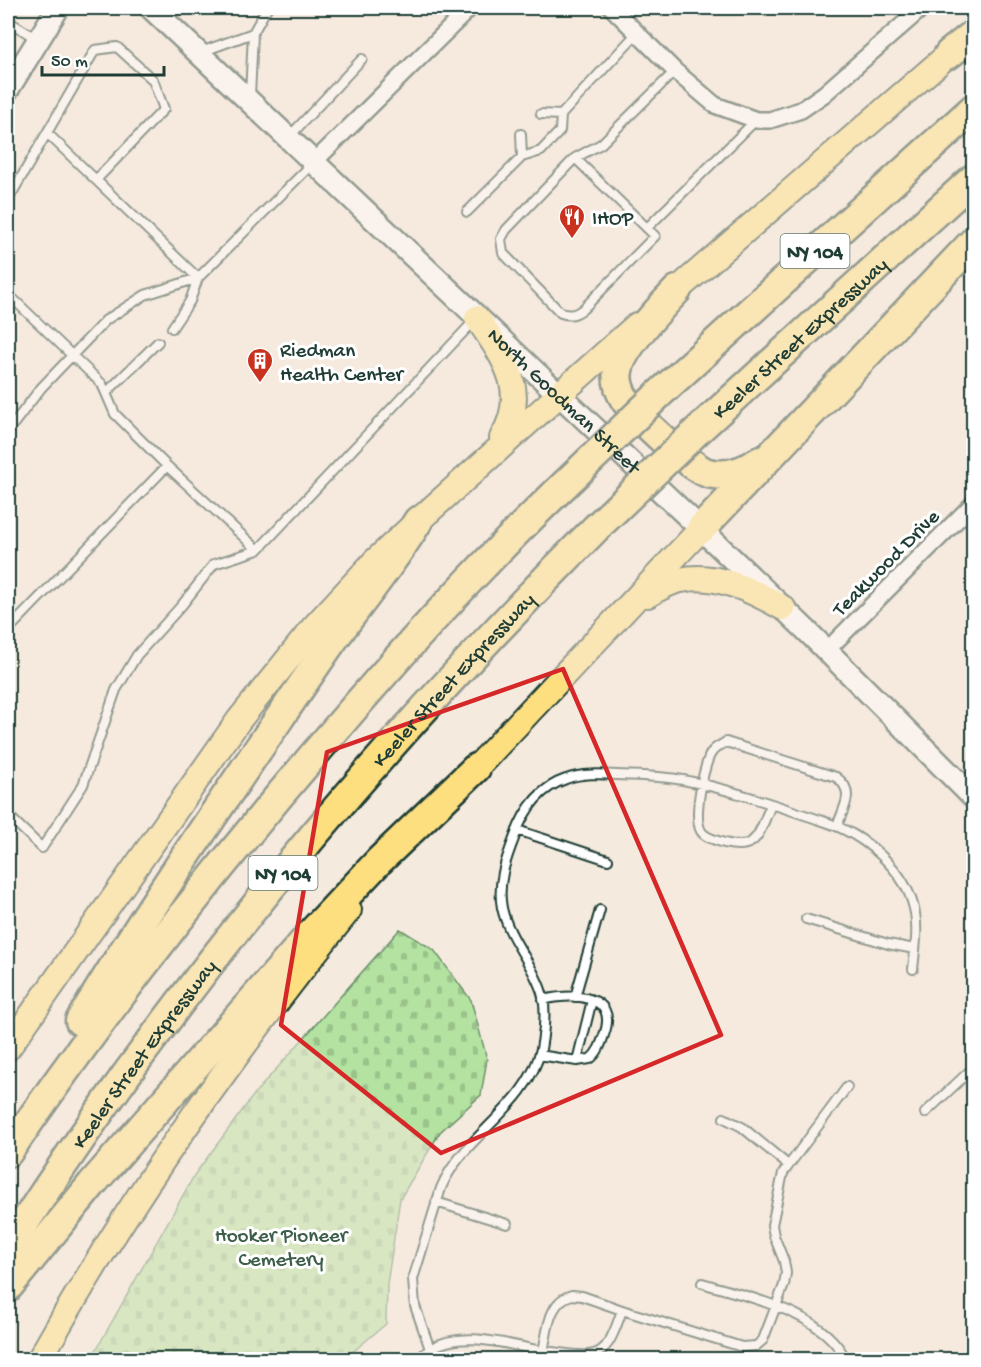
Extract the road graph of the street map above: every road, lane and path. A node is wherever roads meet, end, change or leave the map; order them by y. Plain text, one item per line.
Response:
1 (58, 8) edge
2 (151, 8) edge
3 (267, 8) edge
4 (470, 8) edge
5 (612, 8) edge
6 (922, 8) edge
7 (8, 21) edge
8 (254, 33) junction
9 (638, 33) junction
10 (974, 33) edge
11 (38, 40) junction
12 (199, 53) junction
13 (949, 54) joint
14 (362, 59) dead end
15 (675, 71) junction
16 (8, 89) edge
17 (250, 101) junction
18 (974, 108) edge
19 (541, 114) dead end
20 (561, 115) junction
21 (756, 120) junction
22 (47, 133) junction
23 (521, 134) dead end
24 (288, 138) junction
25 (522, 157) junction
26 (575, 158) junction
27 (314, 162) junction
28 (974, 178) edge
29 (96, 180) junction
30 (8, 200) edge
31 (466, 212) dead end
32 (647, 228) junction
33 (974, 242) edge
34 (198, 278) junction
35 (677, 290) junction
36 (8, 294) edge
37 (477, 318) junction
38 (172, 328) dead end
39 (158, 342) dead end
40 (74, 356) junction
41 (106, 393) junction
42 (558, 394) junction
43 (8, 431) edge
44 (779, 447) junction
45 (488, 456) junction
46 (166, 466) junction
47 (974, 503) edge
48 (417, 521) junction
49 (701, 529) junction
50 (258, 550) junction
51 (783, 608) junction
52 (623, 612) junction
53 (8, 630) edge
54 (826, 651) junction
55 (476, 768) junction
56 (702, 785) junction
57 (974, 798) edge
58 (771, 805) junction
59 (8, 815) edge
60 (837, 826) junction
61 (517, 830) junction
62 (608, 860) dead end
63 (600, 910) dead end
64 (806, 919) dead end
65 (915, 949) junction
66 (913, 969) dead end
67 (575, 997) junction
68 (543, 1000) junction
69 (592, 1000) junction
70 (8, 1048) edge
71 (539, 1055) junction
72 (577, 1061) junction
73 (974, 1067) edge
74 (847, 1087) dead end
75 (925, 1113) dead end
76 (724, 1118) dead end
77 (8, 1144) edge
78 (8, 1152) edge
79 (788, 1165) junction
80 (436, 1202) junction
81 (507, 1224) dead end
82 (8, 1248) edge
83 (702, 1283) dead end
84 (8, 1287) edge
85 (777, 1307) junction
86 (622, 1310) junction
87 (430, 1349) junction
88 (543, 1351) junction
89 (39, 1359) edge
90 (417, 1359) edge
91 (541, 1359) edge
92 (846, 1359) edge

1 - 11 main road
2 - 12 main road, North Goodman Street
3 - 8 lane
4 - 27 street
5 - 9 street
6 - 21 street
7 - 11 lane
8 - 12 lane
8 - 17 lane
9 - 15 street
9 - 20 lane
10 - 13 highway
11 - 16 main road
12 - 17 main road, North Goodman Street
13 - 35 main road
14 - 24 lane
15 - 21 street
15 - 26 lane
17 - 24 main road, North Goodman Street
18 - 78 highway, NY 104, bridge
19 - 20 lane
20 - 25 lane
21 - 32 lane
22 - 29 lane
22 - 29 lane
22 - 30 lane
23 - 25 lane
24 - 27 main road, North Goodman Street
25 - 31 lane
26 - 32 lane
26 - 32 lane
27 - 34 lane
27 - 37 main road, North Goodman Street
28 - 82 highway, Keeler Street Expressway / NY 104, bridge
29 - 34 lane
33 - 44 highway
34 - 38 lane
34 - 40 lane
35 - 42 main road
35 - 44 highway
36 - 40 lane
37 - 42 main road, North Goodman Street
37 - 45 main road
37 - 50 lane
39 - 41 lane
40 - 41 lane
40 - 43 lane
41 - 46 lane
42 - 45 main road
42 - 49 main road, North Goodman Street
44 - 49 highway
45 - 48 main road
46 - 50 lane
46 - 53 lane
47 - 54 street, Teakwood Drive
48 - 70 main road
48 - 77 highway
49 - 51 main road, North Goodman Street
49 - 52 main road
50 - 59 lane
51 - 52 main road
51 - 54 main road, North Goodman Street
52 - 55 main road
54 - 57 main road, North Goodman Street
55 - 84 highway
55 - 89 main road
56 - 58 lane
56 - 58 lane
56 - 60 lane
56 - 61 lane
58 - 60 lane
60 - 65 lane
61 - 62 lane
61 - 68 lane
63 - 67 lane
64 - 65 lane
65 - 66 lane
67 - 68 lane
67 - 69 lane
68 - 71 lane
69 - 72 lane
69 - 72 lane
71 - 72 lane
71 - 80 lane
73 - 75 lane
74 - 79 lane
76 - 79 lane
79 - 85 lane
80 - 81 lane
80 - 87 lane
83 - 85 lane
85 - 86 lane
85 - 92 lane
86 - 88 lane
86 - 88 lane
87 - 88 lane
87 - 90 lane
88 - 91 lane

